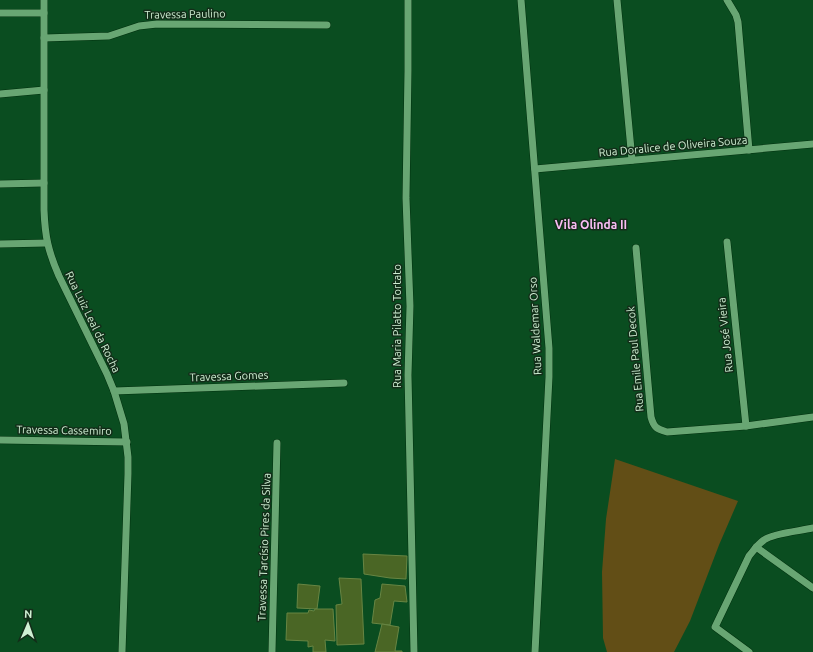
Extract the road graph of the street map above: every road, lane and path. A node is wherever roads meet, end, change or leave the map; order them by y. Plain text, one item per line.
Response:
1 (44, 0) edge
2 (408, 0) edge
3 (522, 0) edge
4 (617, 0) edge
5 (728, 0) edge
6 (0, 13) edge
7 (44, 13) junction
8 (327, 25) dead end
9 (44, 38) junction
10 (44, 90) junction
11 (0, 94) edge
12 (813, 144) edge
13 (749, 150) junction
14 (632, 160) junction
15 (535, 169) junction
16 (44, 183) junction
17 (0, 184) edge
18 (727, 242) dead end
19 (47, 243) junction
20 (0, 244) edge
21 (636, 248) dead end
22 (344, 383) dead end
23 (114, 391) junction
24 (813, 416) edge
25 (746, 426) junction
26 (0, 440) edge
27 (127, 442) junction
28 (277, 443) dead end
29 (813, 528) edge
30 (756, 547) junction
31 (813, 588) edge
32 (122, 652) edge
33 (272, 652) edge
34 (414, 652) edge
35 (535, 652) edge
36 (749, 652) edge

1 - 7 street, Rua Luiz Leal da Rocha
2 - 34 street, Rua Maria Pilatto Tortato
3 - 15 street, Rua Waldemar Orso
4 - 14 street
5 - 13 street
6 - 7 street
7 - 9 street, Rua Luiz Leal da Rocha
8 - 9 street, Travessa Paulino
9 - 10 street, Rua Luiz Leal da Rocha
10 - 11 street
10 - 16 street, Rua Luiz Leal da Rocha
12 - 13 street, Rua Doralice de Oliveira Souza
13 - 14 street, Rua Doralice de Oliveira Souza
14 - 15 street, Rua Doralice de Oliveira Souza
15 - 35 street, Rua Waldemar Orso
16 - 17 street
16 - 19 street, Rua Luiz Leal da Rocha
18 - 25 street, Rua José Vieira
19 - 20 street
19 - 23 street, Rua Luiz Leal da Rocha
21 - 25 street, Rua Emile Paul Decok
22 - 23 street, Travessa Gomes
23 - 27 street, Rua Luiz Leal da Rocha
24 - 25 street, Rua Emile Paul Decok
26 - 27 street, Travessa Cassemiro
27 - 32 street, Rua Luiz Leal da Rocha
28 - 33 street, Travessa Tarcísio Pires da Silva
29 - 30 street
30 - 31 street
30 - 36 street

